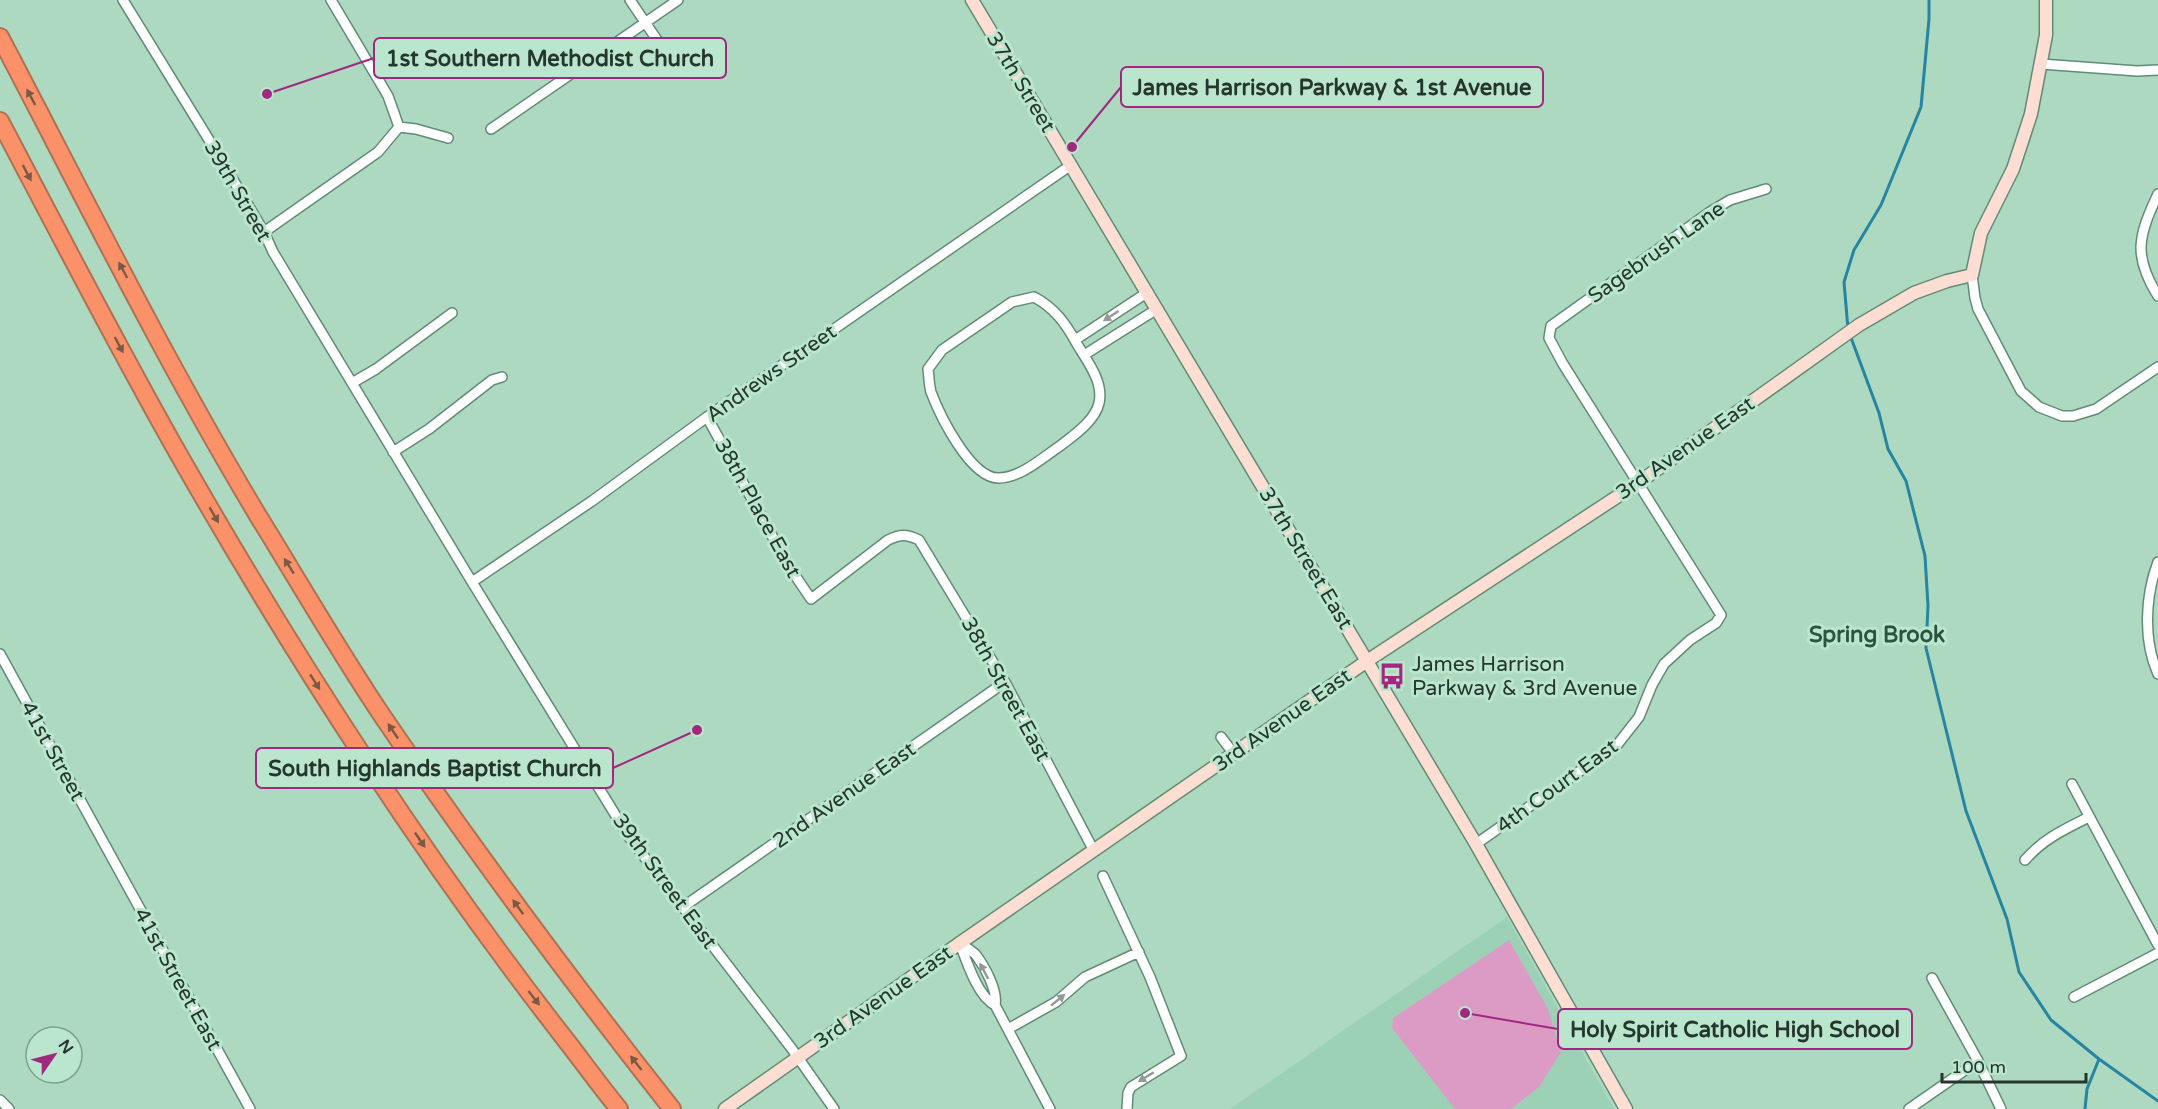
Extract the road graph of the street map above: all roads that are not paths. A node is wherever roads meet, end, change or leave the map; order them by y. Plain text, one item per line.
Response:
1 (123, 0) edge
2 (331, 0) edge
3 (630, 0) edge
4 (678, 0) edge
5 (972, 0) edge
6 (2046, 0) edge
7 (646, 22) junction
8 (0, 38) edge
9 (2041, 64) junction
10 (2158, 70) edge
11 (678, 71) dead end
12 (0, 121) edge
13 (399, 127) junction
14 (491, 129) dead end
15 (448, 138) dead end
16 (1071, 165) junction
17 (1766, 189) dead end
18 (2158, 194) edge
19 (264, 232) junction
20 (1972, 275) junction
21 (1148, 292) junction
22 (2158, 296) edge
23 (1156, 309) junction
24 (452, 313) dead end
25 (1075, 340) junction
26 (1084, 355) junction
27 (2158, 367) edge
28 (502, 377) dead end
29 (352, 382) junction
30 (707, 417) junction
31 (393, 452) junction
32 (1638, 483) junction
33 (909, 535) joint
34 (2158, 562) edge
35 (472, 582) junction
36 (0, 654) edge
37 (1367, 661) junction
38 (2158, 674) edge
39 (1005, 682) junction
40 (1221, 736) dead end
41 (1234, 754) junction
42 (2072, 784) dead end
43 (2089, 817) junction
44 (1476, 844) junction
45 (106, 848) joint
46 (1094, 851) junction
47 (2025, 860) dead end
48 (1103, 876) dead end
49 (684, 907) junction
50 (960, 943) junction
51 (2158, 945) edge
52 (1139, 952) junction
53 (2158, 953) edge
54 (1932, 978) dead end
55 (2074, 997) dead end
56 (1008, 1029) junction
57 (798, 1058) junction
58 (1978, 1061) junction
59 (0, 1100) edge
60 (9, 1109) edge
61 (250, 1109) edge
62 (619, 1109) edge
63 (672, 1109) edge
64 (725, 1109) edge
65 (834, 1109) edge
66 (1050, 1109) edge
67 (1127, 1109) edge
68 (1626, 1109) edge
69 (1909, 1109) edge
70 (2001, 1109) edge

1 - 19 street, 39th Street
2 - 13 street
3 - 7 street
4 - 7 street
5 - 16 street, 37th Street
6 - 9 street
7 - 11 street
7 - 14 street
63 -> 8 highway
9 - 10 street
9 - 20 street
12 -> 62 highway
13 - 15 street
13 - 19 street
16 - 21 street, 37th Street East
16 - 30 street, Andrews Street
17 - 32 street, Sagebrush Lane
18 - 22 street
19 - 29 street, 39th Street
20 - 27 street
20 - 32 street, 3rd Avenue East
21 - 23 street, 37th Street East
21 -> 25 street
23 - 26 street
23 - 37 street, 37th Street East
24 - 29 street
25 - 26 street
25 - 26 street
28 - 31 street
29 - 31 street, 39th Street
30 - 33 street, 38th Place East
30 - 35 street, Andrews Street
31 - 35 street, 39th Street
32 - 37 street, 3rd Avenue East
32 - 44 street, 4th Court East
33 - 39 street, 38th Street East
34 - 38 street
35 - 49 street, 39th Street East
36 - 45 street, 41st Street
37 - 41 street, 3rd Avenue East
37 - 44 street, 37th Street East
39 - 46 street, 38th Street East
39 - 49 street, 2nd Avenue East
40 - 41 street
41 - 46 street, 3rd Avenue East
42 - 43 street
43 - 47 street
43 - 51 street
44 - 68 street, 37th Street East
45 - 61 street, 41st Street East
46 - 50 street, 3rd Avenue East
48 - 52 street
49 - 57 street, 39th Street East
50 - 56 street
50 - 57 street, 3rd Avenue East
56 -> 52 street
52 -> 67 street
53 - 55 street
54 - 58 street
56 - 66 street
57 - 64 street, 3rd Avenue East
57 - 65 street, 39th Street East
58 - 69 street
58 - 70 street
59 - 60 street

